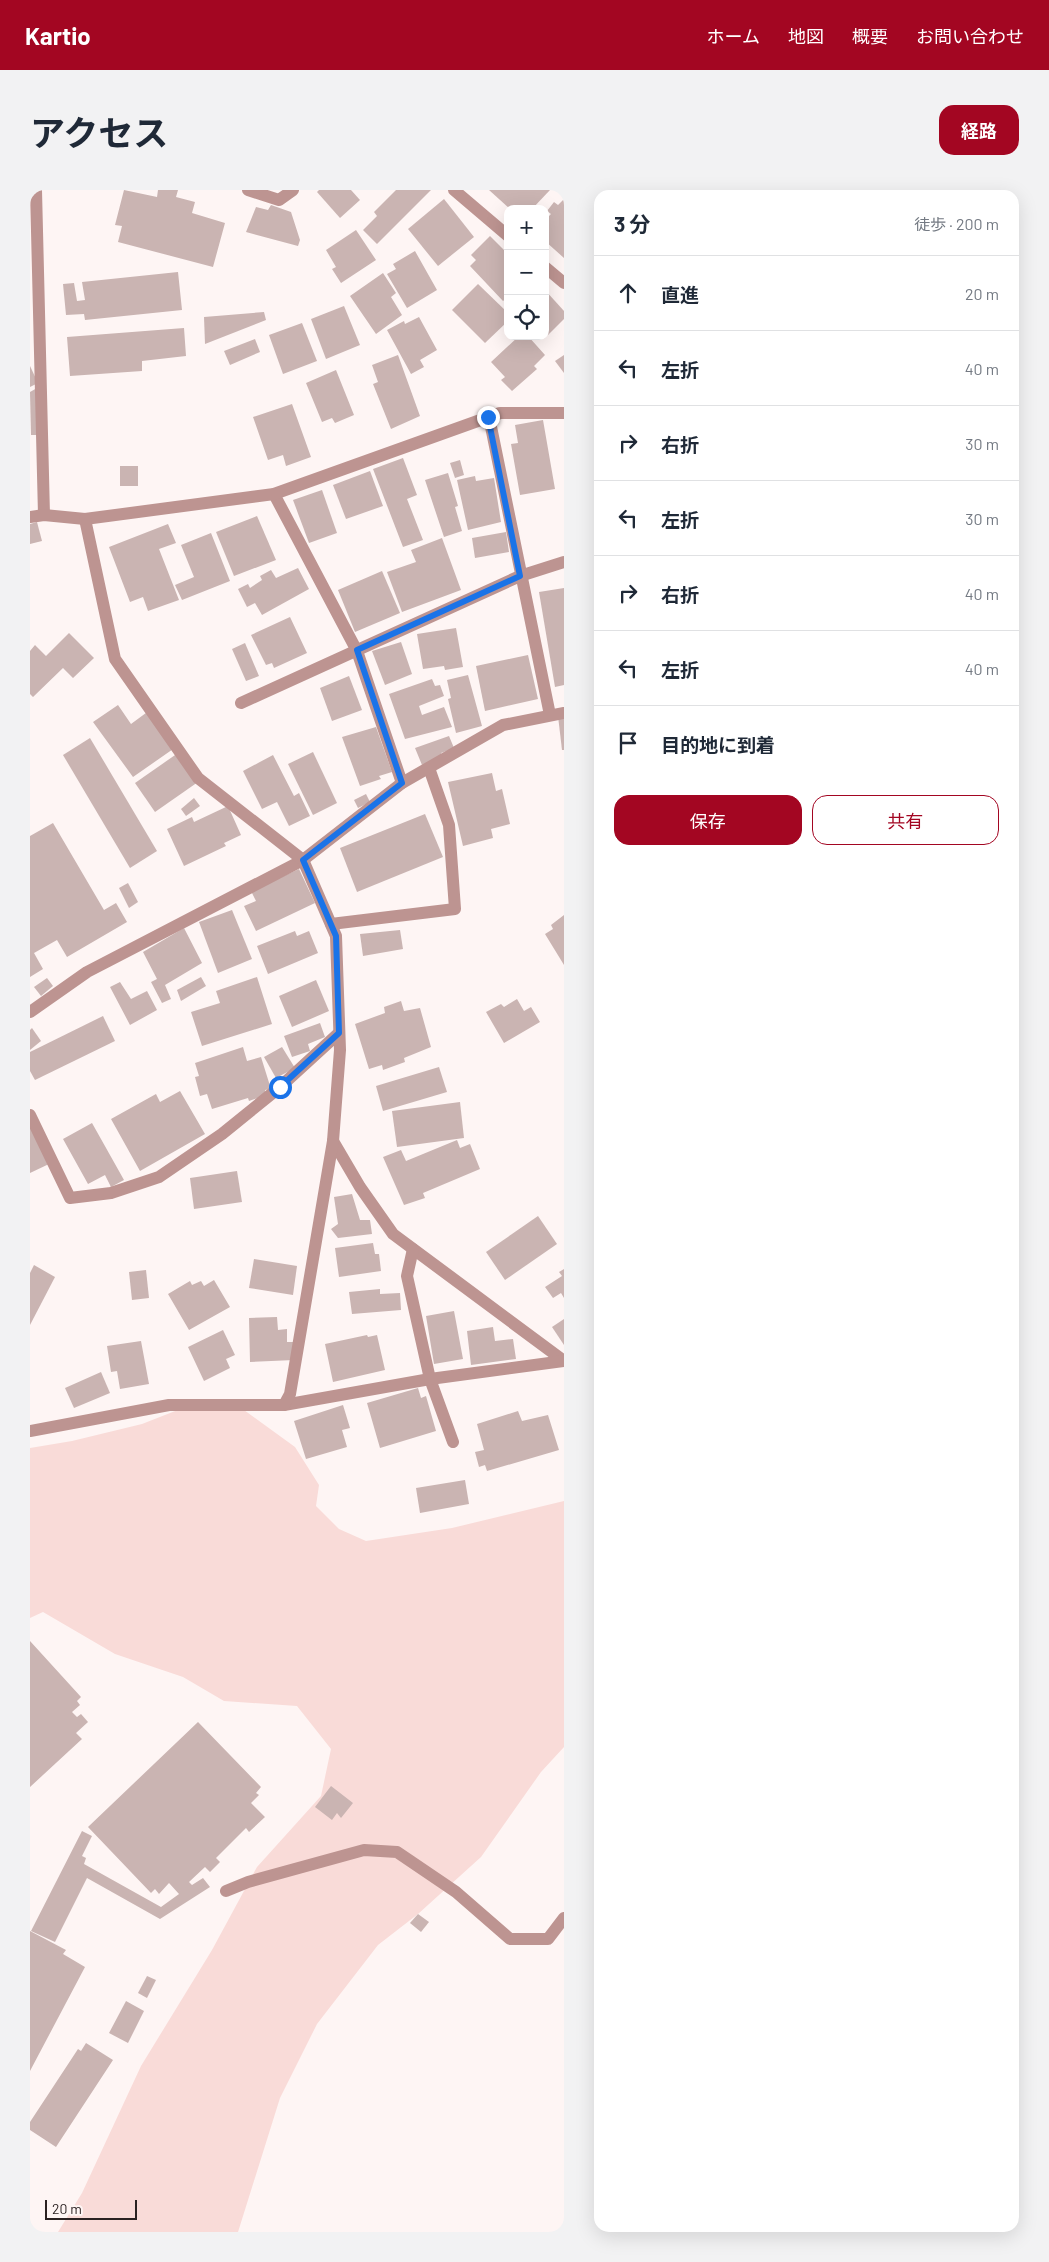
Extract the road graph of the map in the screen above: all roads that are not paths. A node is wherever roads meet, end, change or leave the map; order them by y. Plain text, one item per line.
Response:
1 (36, 190) edge
2 (248, 190) edge
3 (293, 190) edge
4 (454, 190) edge
5 (504, 233) edge
6 (549, 270) edge
7 (564, 283) edge
8 (564, 414) edge
9 (488, 417) junction
10 (274, 494) junction
11 (44, 515) junction
12 (30, 517) edge
13 (85, 519) junction
14 (564, 562) edge
15 (520, 576) junction
16 (357, 650) junction
17 (241, 703) dead end
18 (564, 713) edge
19 (550, 715) junction
20 (429, 768) junction
21 (402, 783) junction
22 (303, 860) junction
23 (331, 924) junction
24 (30, 1012) edge
25 (339, 1033) junction
26 (30, 1115) edge
27 (333, 1141) junction
28 (414, 1250) junction
29 (564, 1361) edge
30 (430, 1379) junction
31 (284, 1405) junction
32 (30, 1431) edge
33 (453, 1442) dead end
34 (226, 1892) dead end
35 (564, 1918) edge

1 - 11 street
2 - 3 street
4 - 5 street
6 - 7 street
8 - 9 street
9 - 10 street
9 - 15 street
10 - 13 street
10 - 16 street
11 - 12 street
11 - 13 street
13 - 22 street
14 - 15 street
15 - 16 street
15 - 19 street
16 - 17 street
16 - 21 street
18 - 19 street
19 - 20 street
20 - 21 street
20 - 23 street
21 - 22 street
22 - 23 street
22 - 24 street
23 - 25 street
25 - 26 street
25 - 27 street
27 - 28 street
27 - 31 street
28 - 29 street
28 - 30 street
29 - 30 street
30 - 31 street
30 - 33 street
31 - 32 street
34 - 35 street

